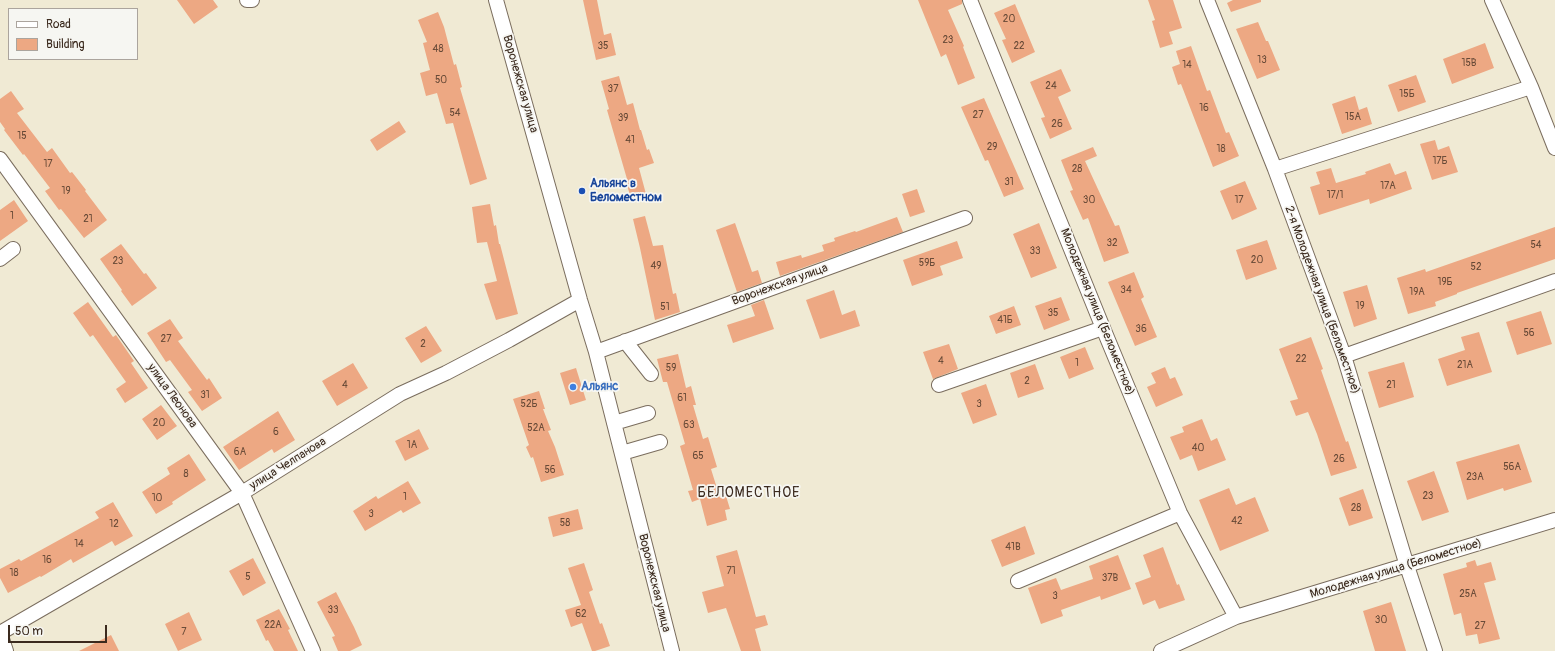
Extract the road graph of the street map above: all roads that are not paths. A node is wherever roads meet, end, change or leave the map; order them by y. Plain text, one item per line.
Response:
1 (247, 0) edge
2 (252, 0) edge
3 (496, 0) edge
4 (970, 0) edge
5 (1207, 0) edge
6 (1492, 0) edge
7 (1531, 86) junction
8 (1555, 148) edge
9 (2, 165) edge
10 (1275, 169) junction
11 (964, 218) dead end
12 (13, 249) dead end
13 (0, 259) edge
14 (1555, 281) edge
15 (580, 300) junction
16 (1103, 328) junction
17 (625, 341) junction
18 (596, 352) junction
19 (1344, 356) junction
20 (651, 374) dead end
21 (939, 385) dead end
22 (648, 413) dead end
23 (614, 423) junction
24 (660, 442) dead end
25 (622, 453) junction
26 (242, 493) junction
27 (1180, 513) junction
28 (1555, 520) edge
29 (1407, 566) junction
30 (1018, 582) dead end
31 (1236, 617) junction
32 (0, 634) edge
33 (6, 651) edge
34 (313, 651) edge
35 (672, 651) edge
36 (1161, 651) edge
37 (1435, 651) edge

1 - 2 street
3 - 15 street, Воронежская улица
4 - 16 street, Молодежная улица (Беломестное)
5 - 10 street, 2-я Молодежная улица (Беломестное)
6 - 7 street
7 - 8 street
7 - 10 street
9 - 26 street, улица Леонова
10 - 19 street, 2-я Молодежная улица (Беломестное)
11 - 17 street, Воронежская улица
12 - 13 street
14 - 19 street
15 - 18 street, Воронежская улица
15 - 26 street, улица Челпанова
16 - 21 street
16 - 27 street, Молодежная улица (Беломестное)
17 - 18 street, Воронежская улица
17 - 20 street
18 - 23 street, Воронежская улица
19 - 29 street, 2-я Молодежная улица (Беломестное)
22 - 23 street
23 - 25 street, Воронежская улица
24 - 25 street
25 - 35 street, Воронежская улица
26 - 32 street, улица Челпанова
26 - 34 street, улица Леонова
27 - 30 street
27 - 31 street, Молодежная улица (Беломестное)
28 - 29 street, Молодежная улица (Беломестное)
29 - 31 street, Молодежная улица (Беломестное)
29 - 37 street, 2-я Молодежная улица (Беломестное)
31 - 36 street, Молодежная улица (Беломестное)
32 - 33 street

